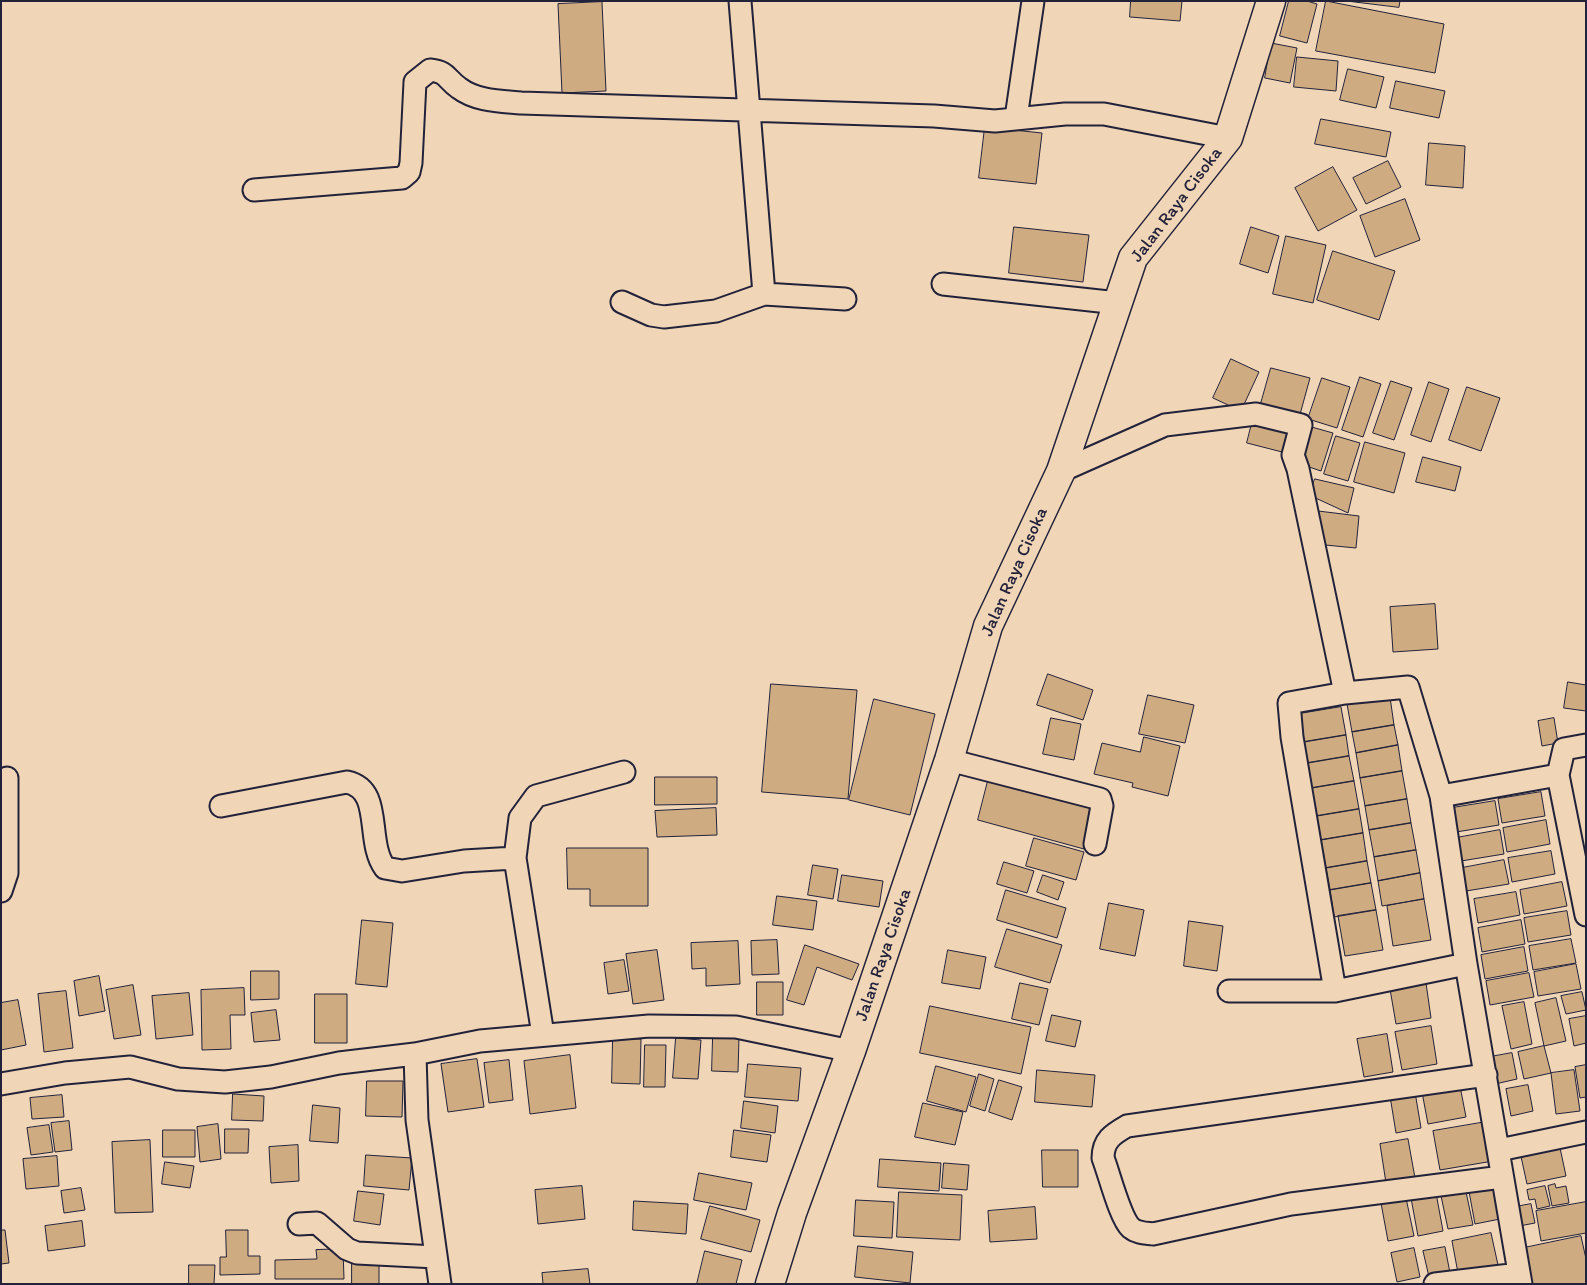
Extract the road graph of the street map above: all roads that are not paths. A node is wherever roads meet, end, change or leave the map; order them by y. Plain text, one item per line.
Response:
1 (740, 1) edge
2 (1033, 1) edge
3 (1272, 1) edge
4 (749, 110) junction
5 (1016, 118) junction
6 (1228, 138) junction
7 (254, 190) dead end
8 (942, 284) dead end
9 (764, 294) junction
10 (845, 299) dead end
11 (622, 302) dead end
12 (1118, 303) junction
13 (1061, 471) junction
14 (1345, 693) junction
15 (1586, 745) edge
16 (949, 760) junction
17 (624, 772) dead end
18 (1558, 775) junction
19 (7, 778) dead end
20 (1441, 796) junction
21 (221, 806) dead end
22 (1095, 844) dead end
23 (515, 858) junction
24 (1581, 867) edge
25 (1, 892) edge
26 (1586, 915) edge
27 (1466, 964) junction
28 (1229, 991) dead end
29 (1336, 991) junction
30 (542, 1035) junction
31 (851, 1052) junction
32 (415, 1054) junction
33 (1486, 1075) junction
34 (1, 1084) edge
35 (1586, 1132) edge
36 (1499, 1150) junction
37 (1502, 1177) junction
38 (299, 1224) dead end
39 (436, 1257) junction
40 (1520, 1279) edge
41 (440, 1284) edge
42 (770, 1284) edge
43 (1435, 1284) edge

1 - 4 street
2 - 5 street
3 - 6 street, Jalan Raya Cisoka
4 - 5 street
4 - 7 street
4 - 9 street
5 - 6 street
6 - 12 street, Jalan Raya Cisoka
8 - 12 street
9 - 10 street
9 - 11 street
12 - 13 street, Jalan Raya Cisoka
13 - 14 street
13 - 16 street, Jalan Raya Cisoka
14 - 20 street
14 - 29 street
15 - 18 street
16 - 22 street
16 - 31 street, Jalan Raya Cisoka
17 - 23 street
18 - 20 street
18 - 24 street
19 - 25 street
20 - 27 street
21 - 23 street
23 - 30 street
24 - 26 street
27 - 29 street
27 - 33 street
28 - 29 street
30 - 31 street
30 - 32 street
31 - 42 street, Jalan Raya Cisoka
32 - 34 street
32 - 39 street
33 - 36 street
33 - 37 street
35 - 36 street
36 - 37 street
37 - 40 street
38 - 39 street
39 - 41 street
40 - 43 street

